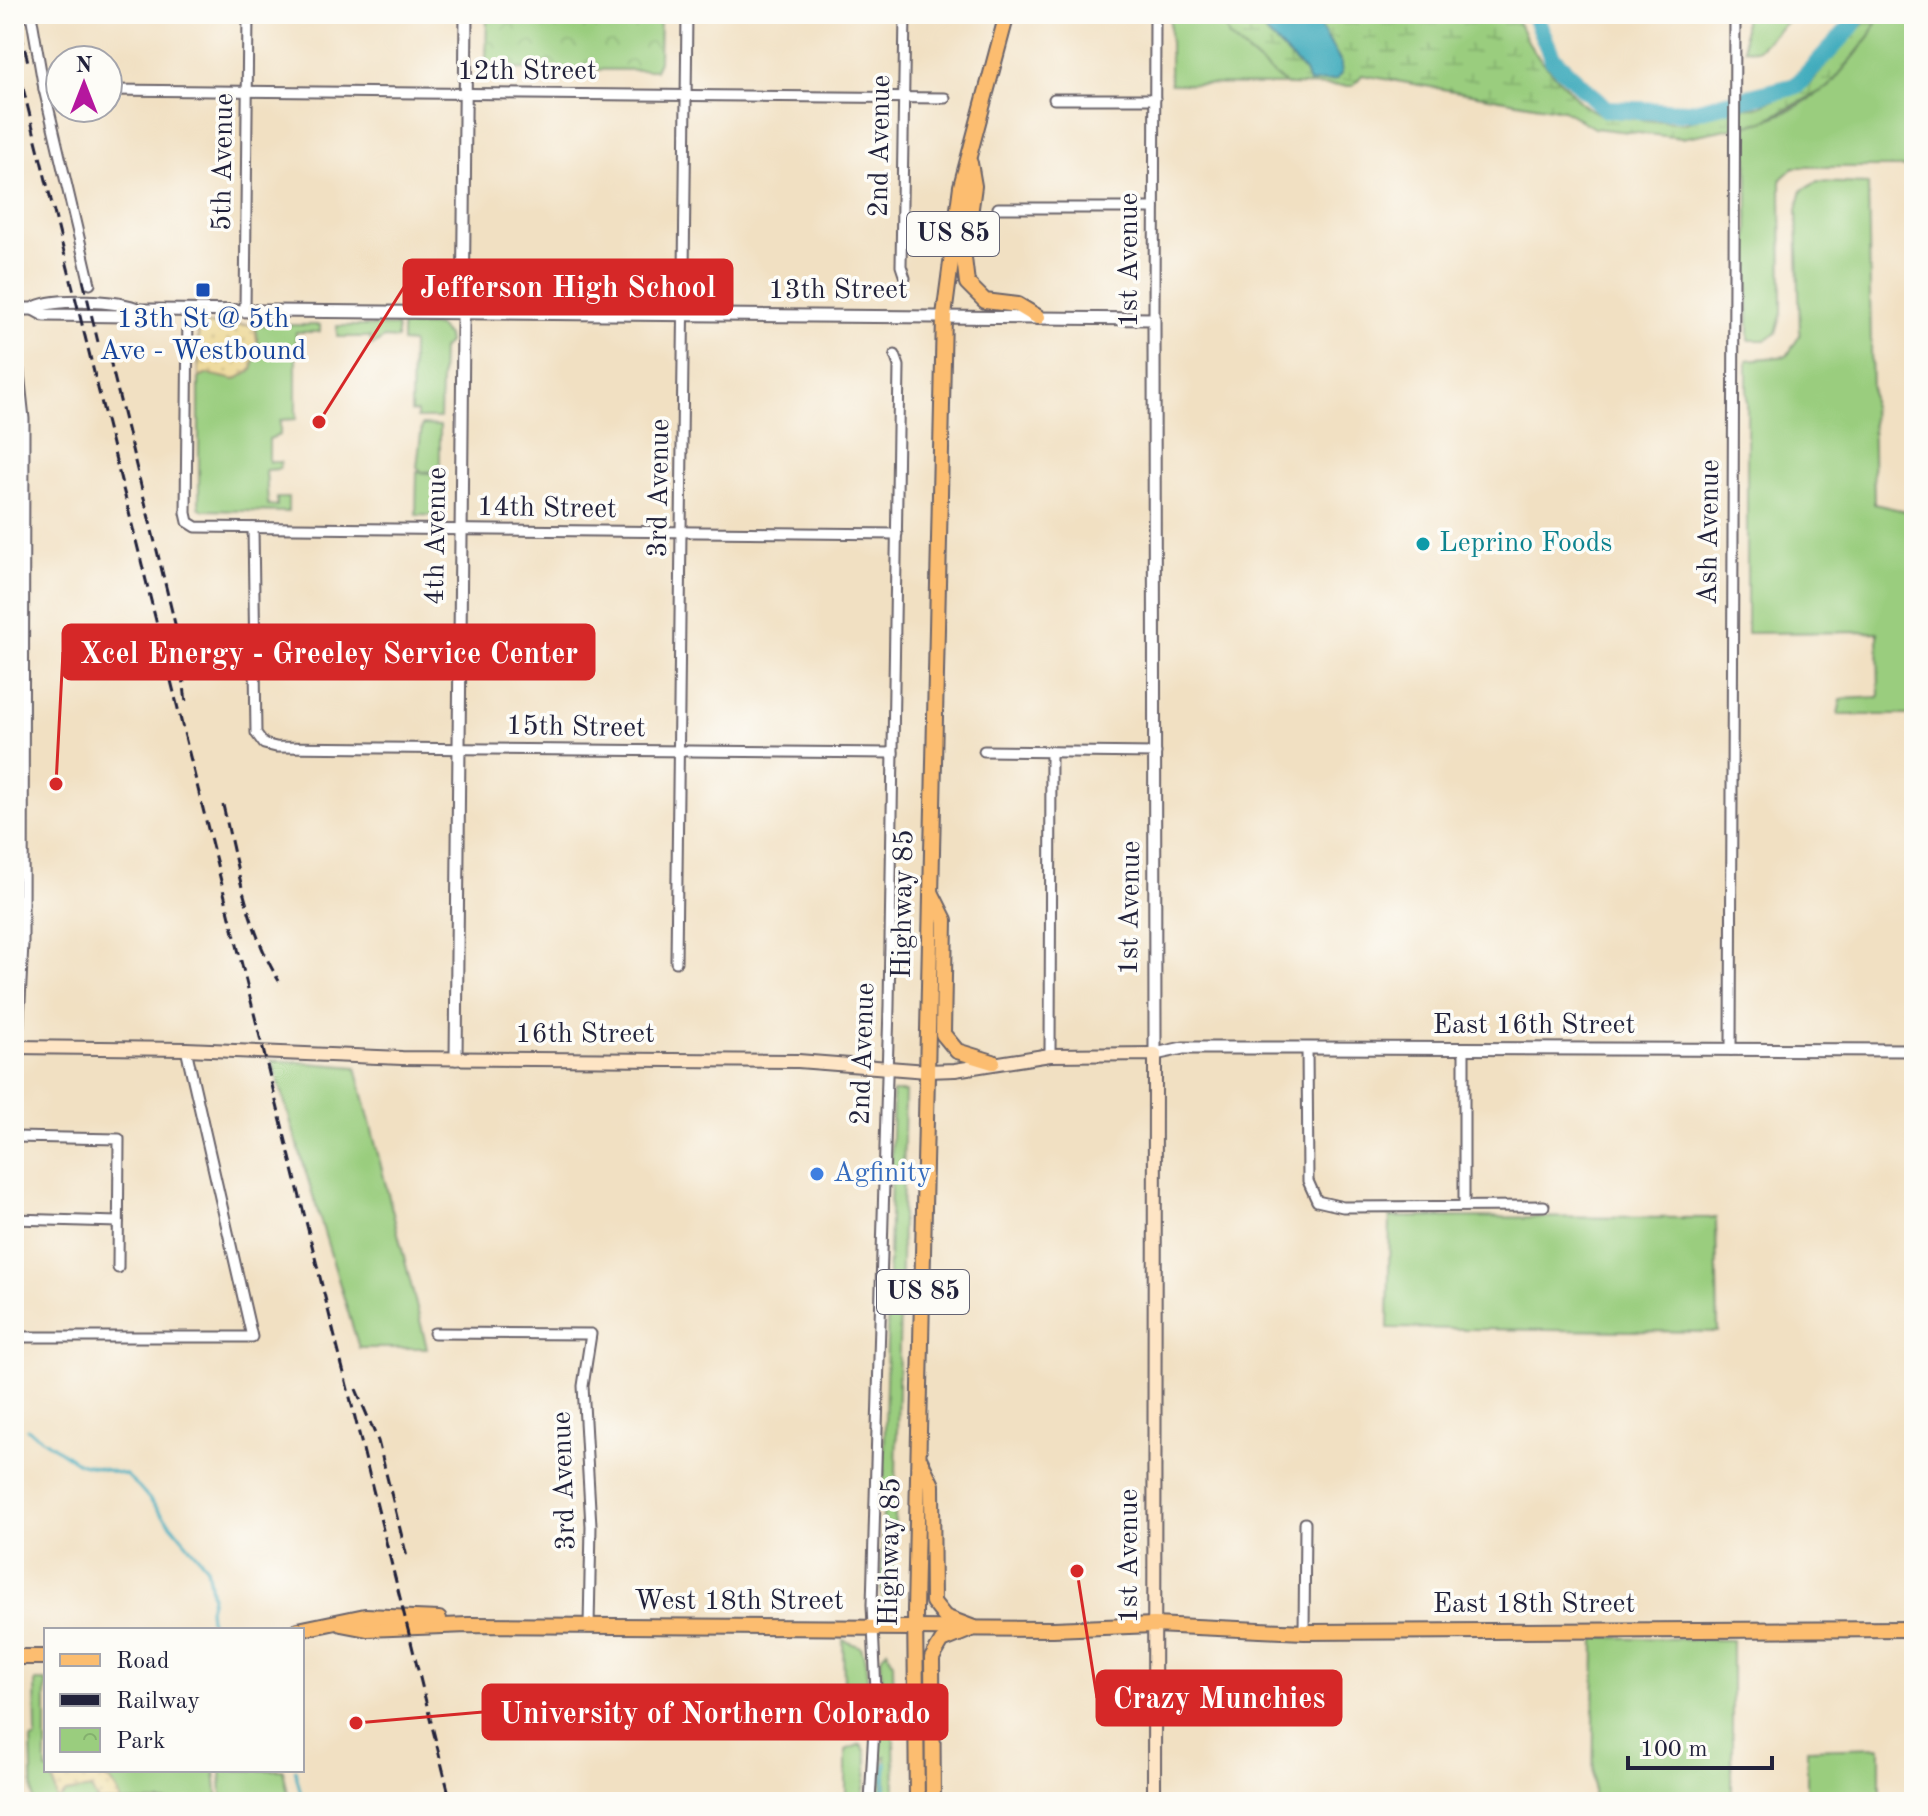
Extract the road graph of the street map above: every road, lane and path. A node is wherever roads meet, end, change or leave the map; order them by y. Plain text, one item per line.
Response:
1 (31, 14) edge
2 (248, 14) edge
3 (466, 14) edge
4 (687, 14) edge
5 (905, 14) edge
6 (1007, 14) edge
7 (1155, 14) edge
8 (1735, 14) edge
9 (44, 89) edge
10 (124, 90) edge
11 (247, 91) junction
12 (465, 94) junction
13 (688, 95) junction
14 (903, 97) junction
15 (945, 98) dead end
16 (1054, 99) dead end
17 (1155, 99) junction
18 (52, 124) edge
19 (969, 153) junction
20 (998, 208) dead end
21 (1154, 208) junction
22 (905, 278) dead end
23 (90, 284) dead end
24 (14, 309) edge
25 (188, 311) junction
26 (245, 311) junction
27 (463, 313) junction
28 (685, 314) junction
29 (944, 316) junction
30 (1038, 317) junction
31 (1154, 319) junction
32 (14, 326) edge
33 (895, 355) dead end
34 (19, 525) edge
35 (253, 528) junction
36 (461, 530) junction
37 (682, 533) junction
38 (897, 534) junction
39 (18, 745) edge
40 (459, 748) junction
41 (679, 751) junction
42 (984, 751) dead end
43 (1051, 752) junction
44 (893, 753) junction
45 (1156, 753) junction
46 (931, 892) junction
47 (676, 962) dead end
48 (16, 1047) edge
49 (1307, 1048) junction
50 (186, 1049) junction
51 (1731, 1050) junction
52 (1914, 1050) edge
53 (1464, 1051) junction
54 (1155, 1054) junction
55 (1050, 1055) junction
56 (456, 1059) junction
57 (993, 1062) junction
58 (887, 1068) junction
59 (927, 1071) junction
60 (14, 1114) edge
61 (14, 1137) edge
62 (1464, 1206) junction
63 (1544, 1206) dead end
64 (14, 1219) edge
65 (118, 1222) junction
66 (118, 1268) dead end
67 (434, 1333) dead end
68 (14, 1337) edge
69 (919, 1458) junction
70 (1305, 1523) dead end
71 (1154, 1625) junction
72 (589, 1626) junction
73 (915, 1627) junction
74 (974, 1628) junction
75 (304, 1629) edge
76 (873, 1629) junction
77 (1914, 1629) edge
78 (1304, 1632) junction
79 (14, 1657) edge
80 (44, 1657) edge
81 (870, 1802) edge
82 (917, 1802) edge
83 (933, 1802) edge
84 (1154, 1802) edge

1 - 9 street
2 - 11 street, 5th Avenue
3 - 12 street, 4th Avenue
4 - 13 street, 3rd Avenue
5 - 14 street, 2nd Avenue
6 - 19 main road, Highway 85 / US 85
7 - 17 street, 1st Avenue
8 - 51 street, Ash Avenue
10 - 11 street, 12th Street
11 - 12 street, 12th Street
11 - 26 street, 5th Avenue
12 - 13 street, 12th Street
12 - 27 street, 4th Avenue
13 - 14 street, 12th Street
13 - 28 street, 3rd Avenue
14 - 15 street, 12th Street
14 - 22 street, 2nd Avenue
16 - 17 street
17 - 21 street, 1st Avenue
18 - 23 street
19 - 29 main road, Highway 85 / US 85
19 - 30 main road
20 - 21 street
21 - 31 street, 1st Avenue
24 - 25 street, 13th Street
25 - 26 street, 13th Street
25 - 35 street, 14th Street
26 - 27 street, 13th Street
27 - 28 street, 13th Street
27 - 36 street, 4th Avenue
28 - 29 street, 13th Street
28 - 37 street, 3rd Avenue
29 - 30 street, 13th Street
29 - 46 main road, Highway 85 / US 85
30 - 31 street, 13th Street
31 - 45 street, 1st Avenue
32 - 34 street
33 - 38 street, 2nd Avenue
34 - 39 street
35 - 36 street, 14th Street
35 - 40 street, 15th Street
36 - 37 street, 14th Street
36 - 40 street, 4th Avenue
37 - 38 street, 14th Street
37 - 41 street, 3rd Avenue
38 - 44 street, 2nd Avenue
39 - 48 street
40 - 41 street, 15th Street
40 - 56 street, 4th Avenue
41 - 44 street, 15th Street
41 - 47 street, 3rd Avenue
42 - 43 street
43 - 45 street
43 - 55 street
44 - 58 street, 2nd Avenue
45 - 54 street, 1st Avenue
46 - 57 main road
46 - 59 main road, Highway 85 / US 85
48 - 50 main road, 16th Street
48 - 60 street
49 - 53 street, East 16th Street
49 - 54 street, East 16th Street
49 - 62 street
50 - 56 main road, 16th Street
50 - 68 street
51 - 52 street, East 16th Street
51 - 53 street, East 16th Street
53 - 62 street
54 - 55 main road, 16th Street
54 - 71 main road, 1st Avenue
55 - 57 main road, 16th Street
56 - 58 main road, 16th Street
57 - 59 main road, 16th Street
58 - 59 main road, 16th Street
58 - 76 street, 2nd Avenue
59 - 69 main road, Highway 85 / US 85
61 - 65 street
62 - 63 street
64 - 65 street
65 - 66 street
67 - 72 street, 3rd Avenue
69 - 73 main road, Highway 85 / US 85
69 - 74 main road
70 - 78 street
71 - 74 main road, West 18th Street
71 - 78 main road, East 18th Street
71 - 84 main road, 1st Avenue
72 - 75 main road, West 18th Street
72 - 76 main road, West 18th Street
73 - 74 main road, West 18th Street
73 - 76 main road, West 18th Street
73 - 82 main road, Highway 85 / US 85
74 - 83 main road
76 - 81 street, 2nd Avenue
77 - 78 main road, East 18th Street
79 - 80 main road

